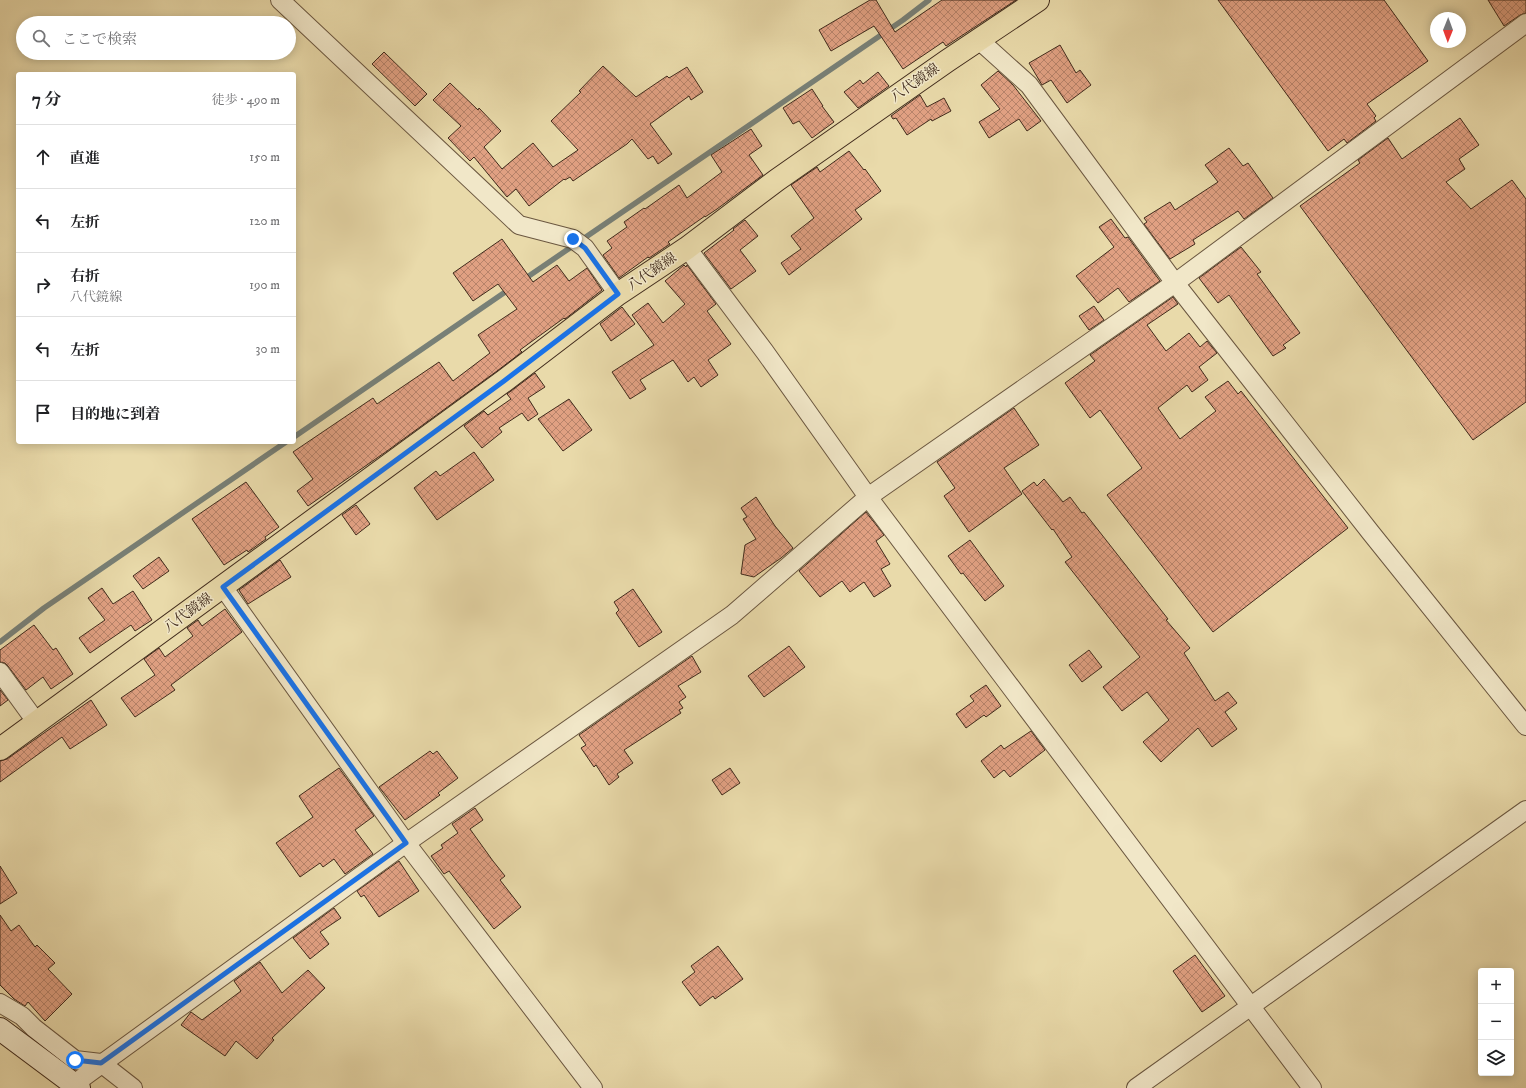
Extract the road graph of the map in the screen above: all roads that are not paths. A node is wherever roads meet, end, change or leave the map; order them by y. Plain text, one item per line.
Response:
1 (280, 0) edge
2 (1038, 0) edge
3 (1526, 23) edge
4 (979, 40) junction
5 (687, 248) junction
6 (1175, 283) junction
7 (618, 294) junction
8 (868, 497) junction
9 (223, 587) junction
10 (0, 672) edge
11 (37, 722) junction
12 (1526, 726) edge
13 (0, 749) edge
14 (1526, 810) edge
15 (406, 843) junction
16 (0, 1003) edge
17 (1252, 1007) junction
18 (22, 1016) junction
19 (3, 1031) edge
20 (101, 1063) junction
21 (76, 1086) edge
22 (133, 1088) edge
23 (593, 1088) edge
24 (1136, 1088) edge
25 (1312, 1088) edge

1 - 7 street
2 - 4 main road, 八代鏡線
3 - 6 street
4 - 5 main road, 八代鏡線
4 - 6 street
5 - 7 main road, 八代鏡線
5 - 8 street
6 - 8 street
6 - 12 street
7 - 9 main road, 八代鏡線
8 - 15 street
8 - 17 street
9 - 11 main road, 八代鏡線
9 - 15 street
10 - 11 street
11 - 13 main road, 八代鏡線
14 - 17 street
15 - 20 street
15 - 23 street
16 - 18 street
17 - 24 street
17 - 25 street
18 - 19 street
18 - 20 street
19 - 21 street
20 - 21 street
20 - 22 street

